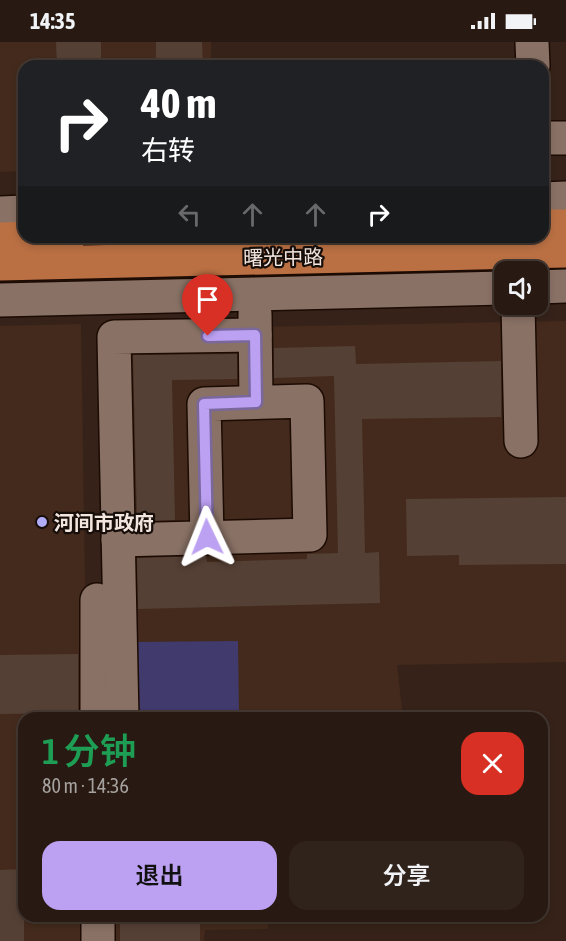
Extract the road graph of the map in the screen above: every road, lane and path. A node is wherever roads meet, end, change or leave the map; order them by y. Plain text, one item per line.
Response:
1 (532, 42) edge
2 (533, 60) edge
3 (549, 138) edge
4 (566, 138) edge
5 (566, 198) edge
6 (549, 199) edge
7 (18, 212) edge
8 (0, 213) edge
9 (549, 226) edge
10 (566, 226) edge
11 (18, 238) edge
12 (0, 239) edge
13 (566, 251) edge
14 (254, 258) junction
15 (97, 261) junction
16 (521, 261) edge
17 (494, 262) edge
18 (0, 264) edge
19 (566, 286) edge
20 (548, 287) edge
21 (494, 288) edge
22 (255, 294) junction
23 (97, 297) junction
24 (0, 300) edge
25 (518, 315) edge
26 (255, 335) junction
27 (256, 402) junction
28 (521, 441) dead end
29 (207, 537) junction
30 (118, 540) junction
31 (97, 712) edge
32 (122, 712) edge
33 (98, 922) edge
34 (98, 941) edge

1 - 2 street
3 - 4 street
5 - 6 street
7 - 8 street
9 - 10 main road
11 - 12 main road
13 - 16 main road, 曙光中路
14 - 15 main road, 曙光中路
14 - 17 main road, 曙光中路
14 - 22 street
15 - 18 main road, 曙光中路
15 - 23 street
19 - 20 street
21 - 22 street
22 - 23 street
22 - 26 street
23 - 24 street
23 - 31 street
25 - 28 street
26 - 27 street
26 - 30 street
27 - 29 street
27 - 29 street
29 - 30 street
30 - 32 street
33 - 34 street

